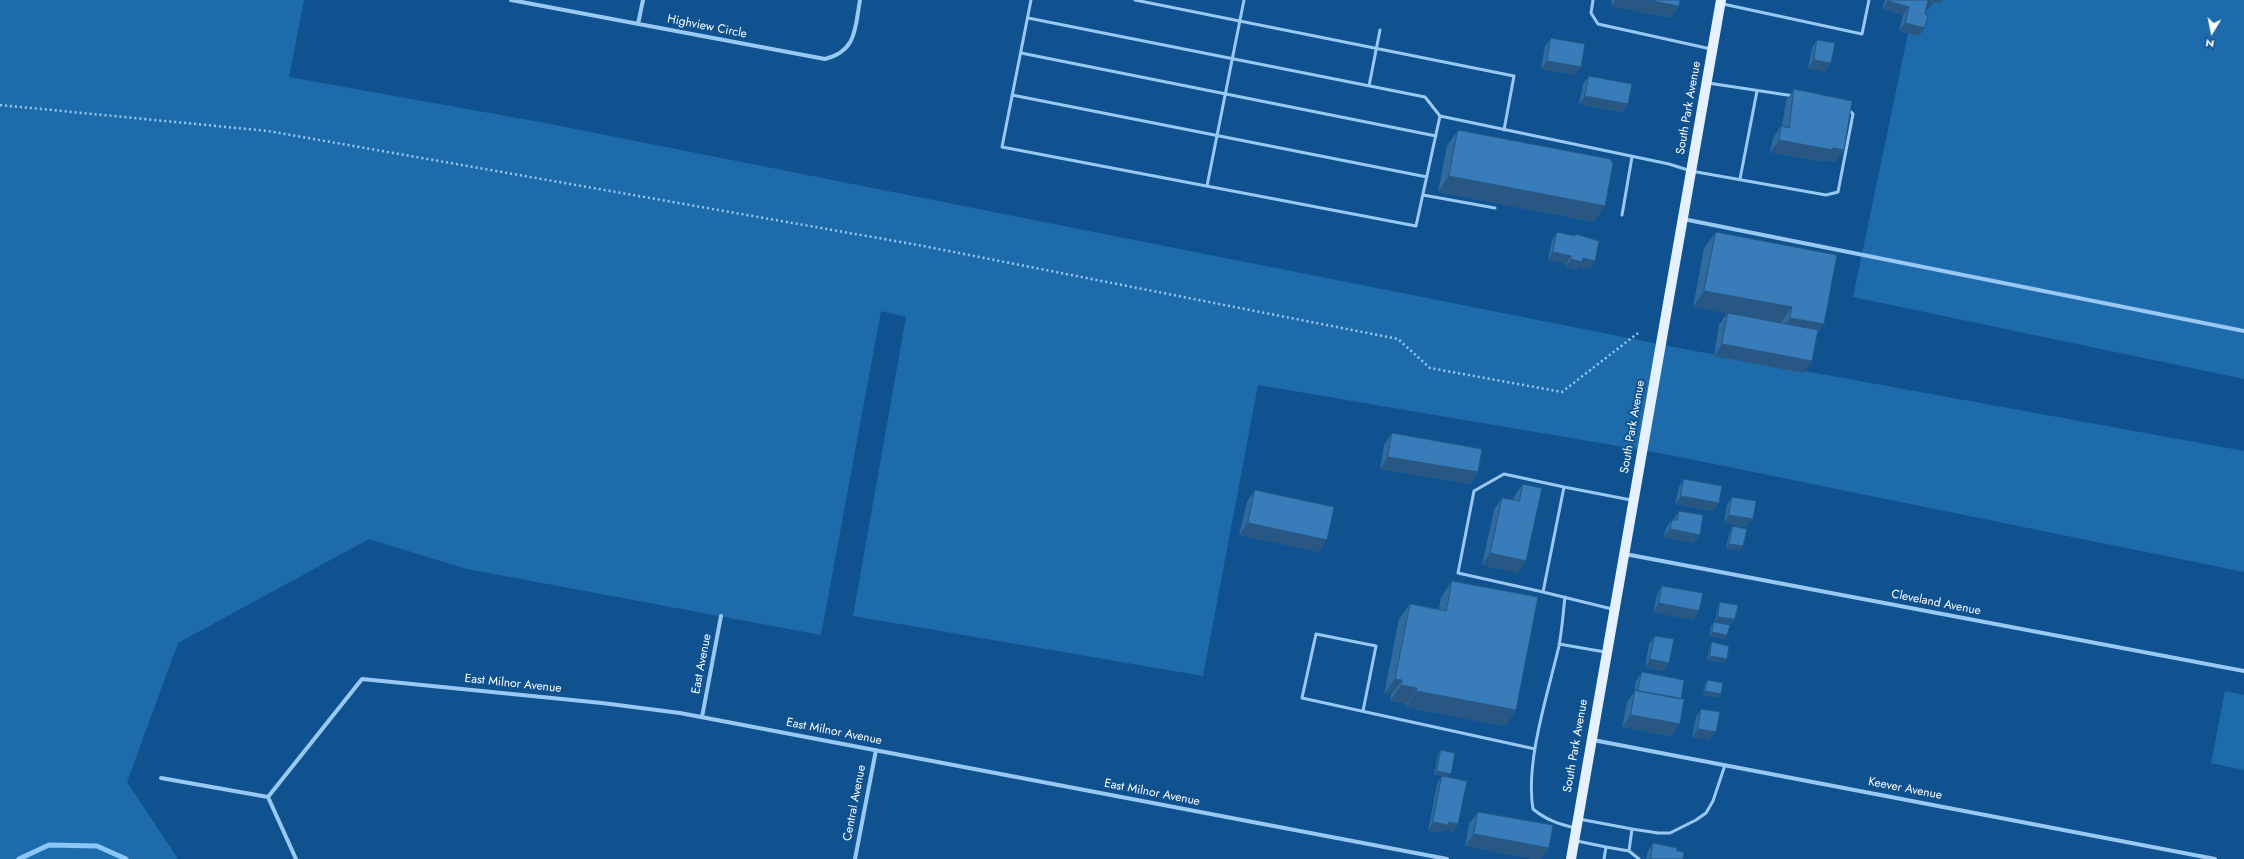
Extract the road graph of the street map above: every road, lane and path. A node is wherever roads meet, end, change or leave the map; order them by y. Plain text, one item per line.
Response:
1 (511, 0) edge
2 (643, 0) edge
3 (860, 0) edge
4 (1031, 0) edge
5 (1135, 0) edge
6 (1244, 0) edge
7 (1593, 0) edge
8 (1869, 0) edge
9 (1721, 2) edge
10 (1028, 18) junction
11 (1241, 21) junction
12 (638, 24) junction
13 (1380, 30) dead end
14 (1377, 48) junction
15 (1713, 49) junction
16 (1021, 53) junction
17 (1233, 59) junction
18 (1707, 83) junction
19 (1370, 86) junction
20 (1757, 91) junction
21 (1226, 94) junction
22 (1012, 95) junction
23 (1796, 97) edge
24 (1843, 104) edge
25 (0, 105) edge
26 (1440, 116) junction
27 (1504, 130) junction
28 (1217, 135) junction
29 (1436, 136) junction
30 (1632, 157) junction
31 (1691, 170) junction
32 (1427, 177) junction
33 (1740, 180) junction
34 (1207, 186) junction
35 (1423, 195) junction
36 (1496, 208) dead end
37 (1622, 215) dead end
38 (1682, 219) junction
39 (2244, 331) edge
40 (1638, 333) dead end
41 (1564, 487) junction
42 (1633, 500) junction
43 (1623, 554) junction
44 (1542, 592) junction
45 (1565, 598) junction
46 (1614, 610) junction
47 (721, 616) dead end
48 (1559, 644) junction
49 (1606, 652) junction
50 (2244, 672) edge
51 (1363, 711) junction
52 (702, 717) junction
53 (1591, 740) junction
54 (1535, 749) junction
55 (876, 750) junction
56 (1726, 765) junction
57 (161, 778) dead end
58 (268, 798) junction
59 (1576, 824) junction
60 (1632, 829) junction
61 (1574, 840) junction
62 (1606, 847) junction
63 (1628, 851) junction
64 (296, 859) edge
65 (855, 859) edge
66 (1448, 859) edge
67 (1571, 859) edge
68 (1604, 859) edge
69 (1639, 859) edge
70 (2215, 859) edge

1 - 12 street, Highview Circle
2 - 12 street
3 - 12 street, Highview Circle
4 - 10 lane
5 - 11 lane
6 - 11 lane
7 - 15 lane
8 - 9 lane
9 - 15 main road, South Park Avenue
10 - 16 lane
10 - 17 lane
11 - 14 lane
11 - 17 lane
13 - 14 lane
14 - 19 lane
14 - 27 lane
15 - 18 main road, South Park Avenue
16 - 21 lane
16 - 22 lane
17 - 19 lane
17 - 21 lane
18 - 20 lane
18 - 31 main road, South Park Avenue
19 - 26 lane
20 - 23 lane
20 - 33 lane
21 - 28 lane
21 - 29 lane
22 - 28 lane
22 - 34 lane
24 - 33 lane
25 - 40 path
26 - 27 lane
26 - 29 lane
27 - 30 lane
28 - 32 lane
28 - 34 lane
29 - 32 lane
30 - 31 lane
30 - 37 lane
31 - 33 lane
31 - 38 main road, South Park Avenue
32 - 35 lane
34 - 35 lane
35 - 36 lane
38 - 39 street
38 - 42 main road, South Park Avenue
41 - 42 lane
41 - 44 lane
41 - 44 lane
42 - 43 main road, South Park Avenue
43 - 46 main road, South Park Avenue
43 - 50 street, Cleveland Avenue
44 - 45 lane
45 - 46 lane
45 - 48 lane
46 - 49 main road, South Park Avenue
47 - 52 street, East Avenue
48 - 49 lane
48 - 54 lane
49 - 53 main road, South Park Avenue
51 - 51 lane
51 - 54 lane
52 - 55 street, East Milnor Avenue
52 - 58 street, East Milnor Avenue
53 - 56 street, Keever Avenue
53 - 59 main road, South Park Avenue
54 - 59 lane
55 - 65 street, Central Avenue
55 - 66 street, East Milnor Avenue
56 - 60 lane
56 - 70 street, Keever Avenue
57 - 58 street
58 - 64 street
59 - 60 lane
59 - 61 main road, South Park Avenue
60 - 63 lane
61 - 62 lane
61 - 67 main road, South Park Avenue
62 - 63 lane
62 - 68 lane
63 - 69 lane

